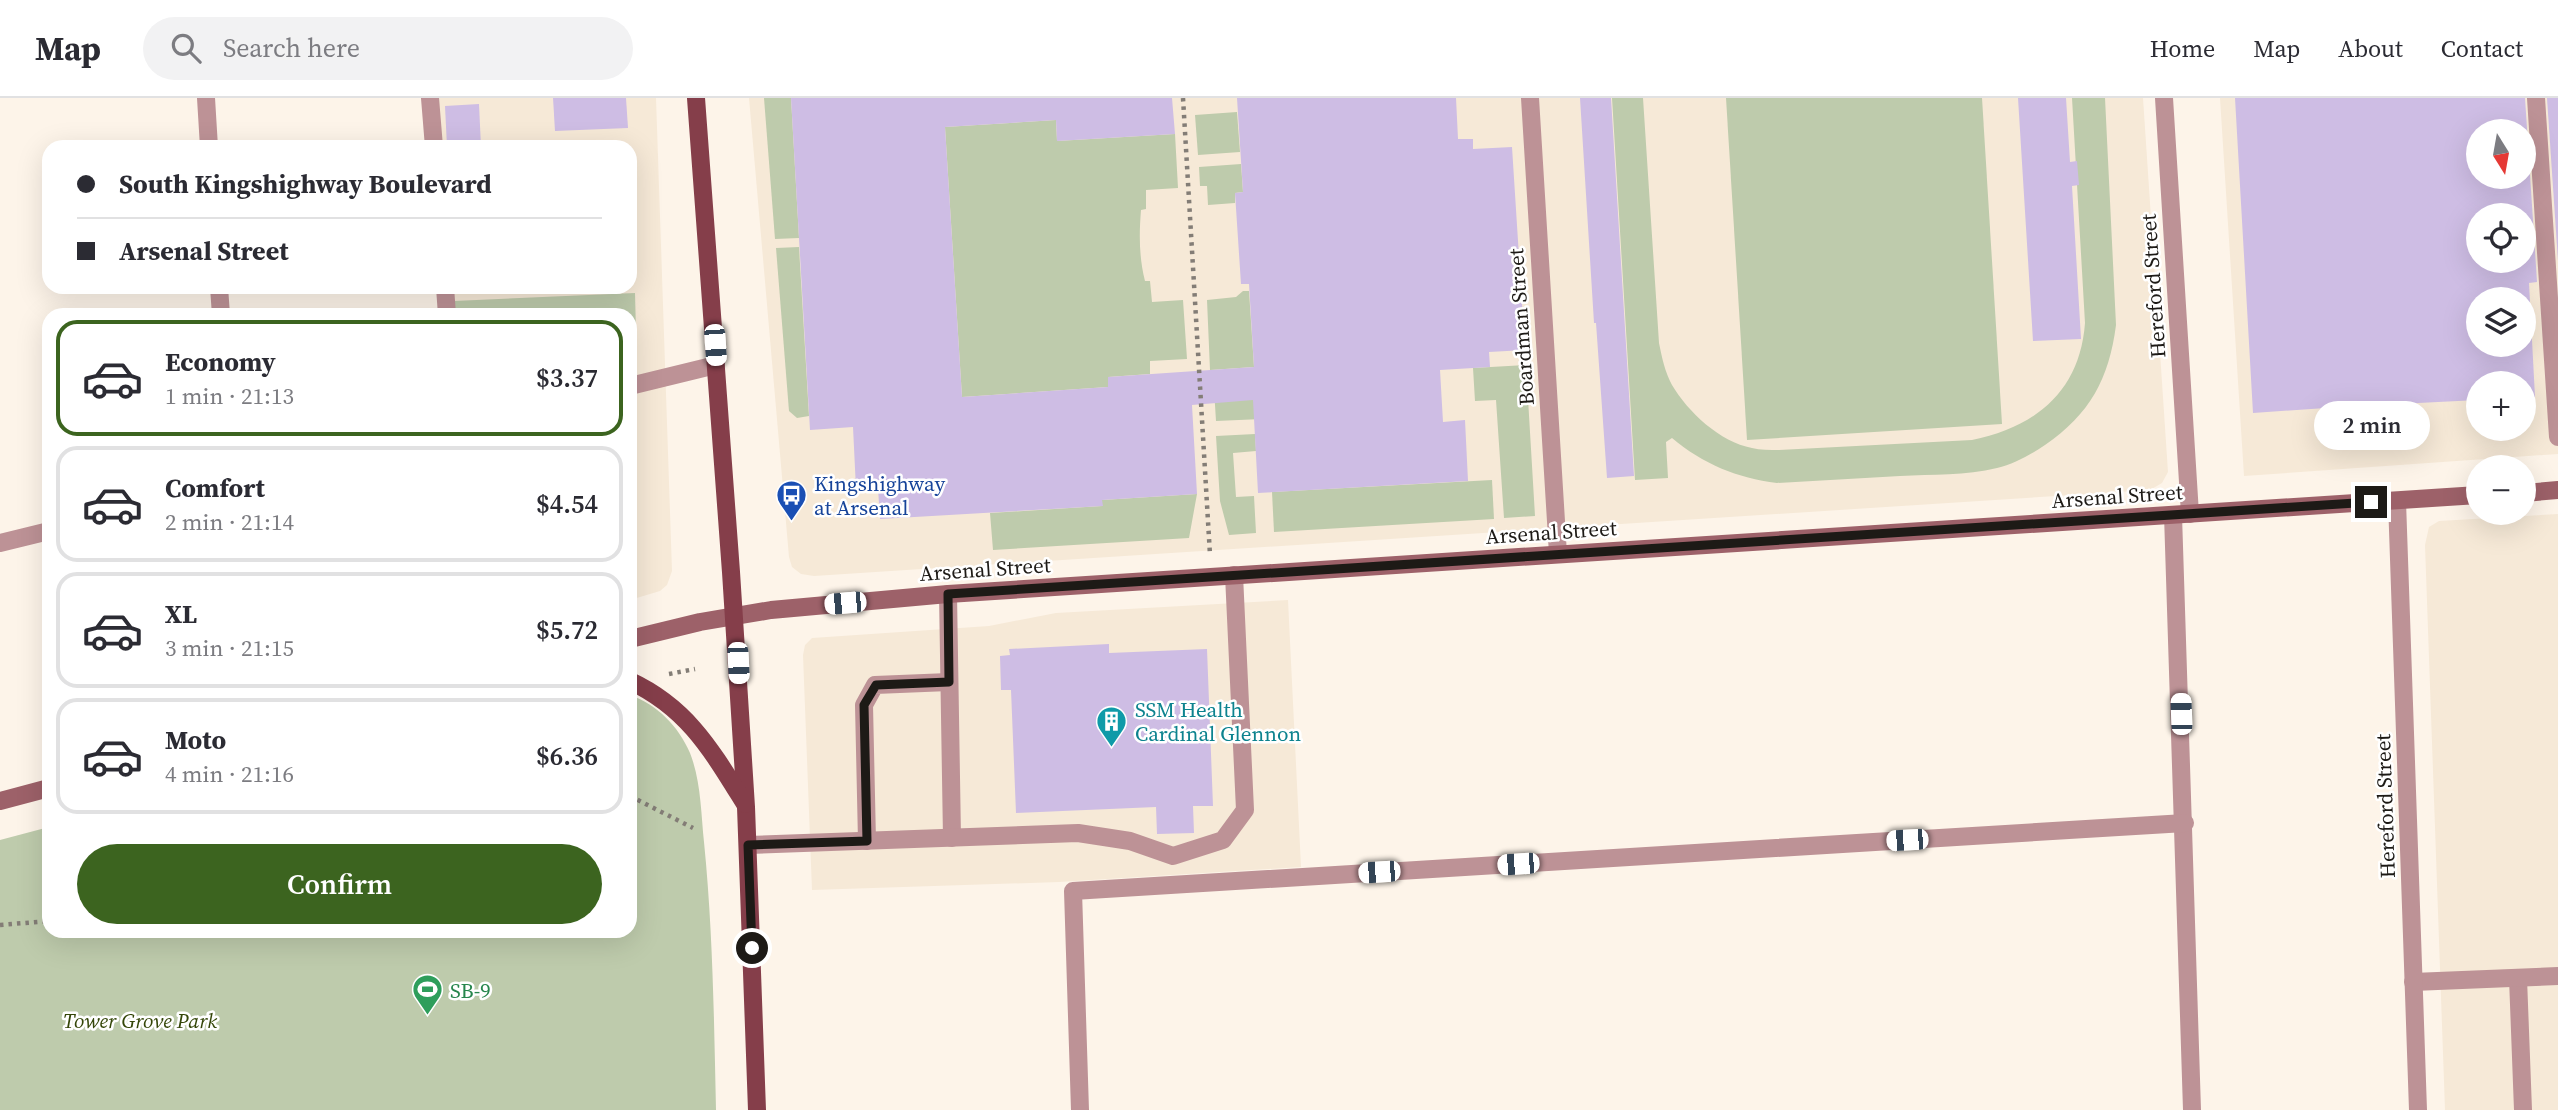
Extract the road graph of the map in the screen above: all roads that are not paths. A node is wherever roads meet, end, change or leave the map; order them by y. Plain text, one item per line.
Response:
1 (206, 98) edge
2 (430, 98) edge
3 (696, 98) edge
4 (1530, 98) edge
5 (2164, 98) edge
6 (2536, 98) edge
7 (209, 140) edge
8 (433, 140) edge
9 (716, 365) junction
10 (637, 385) edge
11 (2558, 438) edge
12 (2558, 491) edge
13 (2536, 492) edge
14 (2466, 496) edge
15 (2397, 500) junction
16 (2182, 514) junction
17 (42, 533) edge
18 (0, 543) edge
19 (1558, 554) junction
20 (1234, 575) junction
21 (948, 594) junction
22 (734, 615) junction
23 (637, 637) edge
24 (949, 682) junction
25 (637, 685) edge
26 (42, 790) edge
27 (0, 801) edge
28 (746, 807) junction
29 (2185, 823) junction
30 (952, 838) junction
31 (867, 841) junction
32 (748, 845) junction
33 (2558, 976) edge
34 (2518, 978) junction
35 (2413, 982) junction
36 (757, 1110) edge
37 (1080, 1110) edge
38 (2192, 1110) edge
39 (2418, 1110) edge
40 (2523, 1110) edge

1 - 7 street
2 - 8 street
3 - 9 main road
4 - 19 street, Boardman Street
5 - 16 street, Hereford Street
6 - 11 street
9 - 10 street
9 - 22 main road
12 - 13 main road
14 - 15 main road, Arsenal Street
15 - 16 main road, Arsenal Street
15 - 35 street, Hereford Street
16 - 19 main road, Arsenal Street
16 - 29 street, Hereford Street
17 - 18 street
19 - 20 main road, Arsenal Street
20 - 21 main road, Arsenal Street
20 - 30 street
21 - 22 main road, Arsenal Street
21 - 24 street
22 - 23 main road, Arsenal Street
22 - 28 main road
24 - 30 street
24 - 31 street
25 - 28 main road
26 - 27 main road
28 - 32 main road
29 - 37 street
29 - 38 street, Hereford Street
30 - 31 street
31 - 32 street
32 - 36 main road
33 - 34 street
34 - 35 street
34 - 40 street
35 - 39 street, Hereford Street

